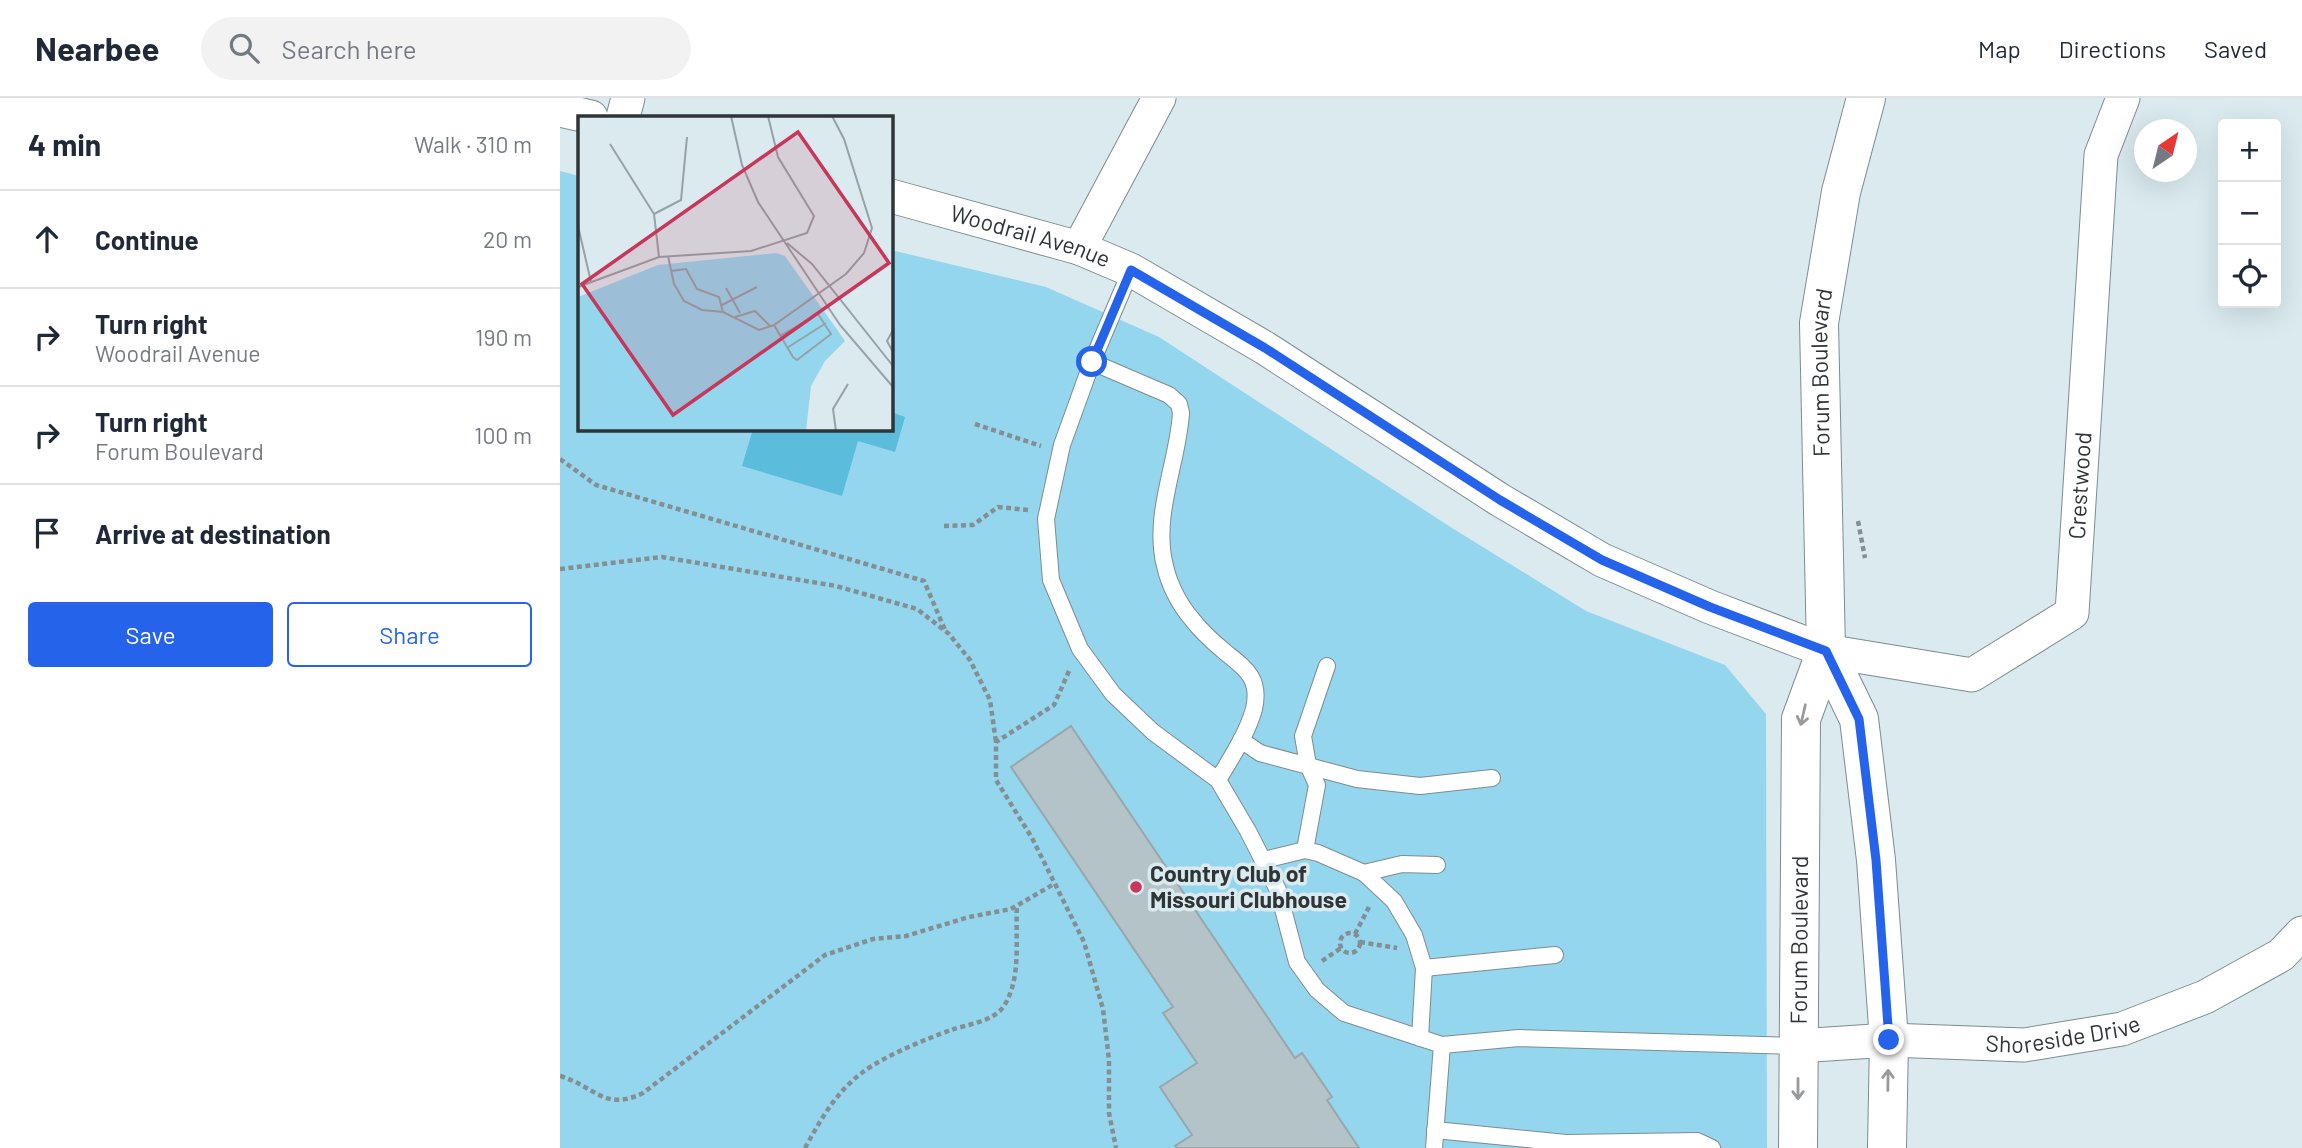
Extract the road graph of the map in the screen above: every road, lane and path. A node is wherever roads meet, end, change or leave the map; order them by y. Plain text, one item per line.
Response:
1 (628, 98) edge
2 (1159, 98) edge
3 (1866, 98) edge
4 (2123, 98) edge
5 (560, 110) edge
6 (587, 116) edge
7 (623, 116) edge
8 (892, 196) edge
9 (1079, 248) junction
10 (1131, 270) junction
11 (1092, 362) junction
12 (975, 424) dead end
13 (1060, 452) junction
14 (560, 459) edge
15 (1047, 514) junction
16 (1858, 519) dead end
17 (944, 526) dead end
18 (1865, 558) dead end
19 (560, 569) edge
20 (945, 631) junction
21 (1080, 649) junction
22 (1826, 651) junction
23 (1327, 666) dead end
24 (1241, 740) junction
25 (996, 742) junction
26 (1308, 765) junction
27 (1492, 778) dead end
28 (1218, 780) junction
29 (1305, 850) junction
30 (1264, 860) junction
31 (1437, 865) dead end
32 (1364, 873) junction
33 (1054, 884) junction
34 (1380, 887) junction
35 (1017, 906) junction
36 (2302, 933) edge
37 (1355, 934) junction
38 (1360, 942) junction
39 (1418, 951) junction
40 (1555, 955) dead end
41 (1424, 968) junction
42 (1420, 1038) junction
43 (1889, 1040) junction
44 (1442, 1045) junction
45 (1798, 1046) junction
46 (560, 1076) edge
47 (1436, 1130) junction
48 (805, 1148) edge
49 (1116, 1148) edge
50 (1434, 1148) edge
51 (1712, 1148) edge
52 (1798, 1148) edge
53 (1887, 1148) edge

1 - 7 street
2 - 9 street
3 - 22 street, Forum Boulevard
4 - 22 street, Crestwood
5 - 6 street
8 - 9 street, Woodrail Avenue
9 - 10 street, Woodrail Avenue
10 - 11 lane
10 - 22 street, Woodrail Avenue
11 - 13 lane
11 - 24 lane
12 - 13 path
13 - 15 lane
14 - 20 path
15 - 17 path
15 - 21 lane
16 - 18 path
19 - 20 path
20 - 25 path
21 - 25 path
21 - 28 lane
22 - 43 street, Forum Boulevard
22 -> 45 street, Forum Boulevard
23 - 26 lane
24 - 26 lane
24 - 28 lane
25 - 33 path
26 - 27 lane
26 - 29 lane
28 - 30 lane
29 - 30 lane
29 - 32 lane
30 - 42 lane
31 - 32 lane
32 - 34 lane
33 - 35 path
33 - 49 path
34 - 37 path
34 - 39 lane
35 - 46 path
35 - 48 path
36 - 43 street, Shoreside Drive
37 - 38 path
37 - 38 path
38 - 39 path
39 - 41 lane
40 - 41 lane
41 - 42 lane
42 - 44 lane
43 - 45 street, Shoreside Drive
53 -> 43 street, Forum Boulevard
44 - 45 lane
44 - 47 lane
45 -> 52 street, Forum Boulevard
47 - 50 lane
47 - 51 lane

